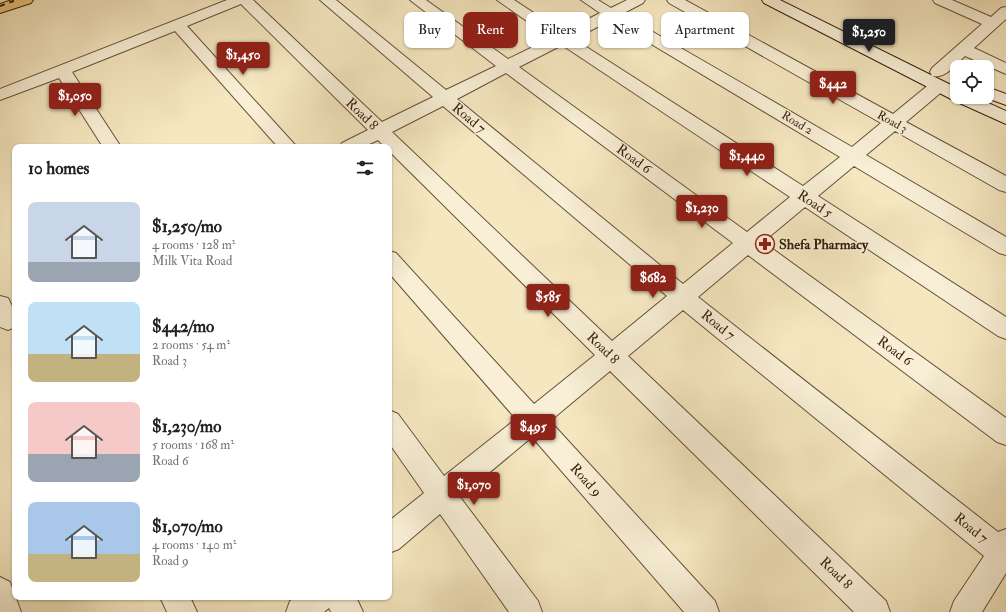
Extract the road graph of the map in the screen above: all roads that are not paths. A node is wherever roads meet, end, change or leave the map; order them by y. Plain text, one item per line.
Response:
1 (26, 0) edge
2 (240, 0) edge
3 (245, 0) edge
4 (328, 0) edge
5 (417, 0) edge
6 (504, 0) edge
7 (588, 0) edge
8 (638, 0) edge
9 (674, 0) edge
10 (769, 0) edge
11 (794, 0) edge
12 (940, 0) edge
13 (0, 9) edge
14 (608, 12) edge
15 (615, 12) edge
16 (1006, 12) edge
17 (526, 14) edge
18 (992, 23) junction
19 (177, 25) junction
20 (653, 39) edge
21 (543, 48) edge
22 (577, 48) edge
23 (963, 49) junction
24 (508, 66) junction
25 (1006, 69) edge
26 (62, 70) junction
27 (948, 83) edge
28 (0, 95) edge
29 (994, 95) edge
30 (444, 98) junction
31 (1006, 100) edge
32 (977, 104) edge
33 (1006, 118) edge
34 (894, 123) junction
35 (380, 131) junction
36 (110, 144) edge
37 (285, 144) edge
38 (354, 144) edge
39 (853, 157) junction
40 (1006, 185) edge
41 (804, 197) junction
42 (748, 243) junction
43 (1006, 247) edge
44 (392, 263) edge
45 (683, 296) junction
46 (1006, 329) edge
47 (612, 356) junction
48 (533, 421) junction
49 (392, 426) edge
50 (1006, 432) edge
51 (442, 495) junction
52 (392, 537) edge
53 (1004, 548) edge
54 (0, 592) edge
55 (176, 600) edge
56 (315, 600) edge
57 (341, 600) edge
58 (6, 612) edge
59 (182, 612) edge
60 (301, 612) edge
61 (348, 612) edge
62 (527, 612) edge
63 (704, 612) edge
64 (875, 612) edge
65 (965, 612) edge

1 - 13 main road
2 - 19 street
3 - 35 street, Road 8
4 - 30 street, Road 7
5 - 24 street, Road 6
6 - 17 street, Road 5
7 - 14 street, Road 2
8 - 15 street
9 - 34 street, Road 3
10 - 27 street
11 - 27 street
12 - 18 street
16 - 18 street
18 - 23 street
19 - 26 street
19 - 37 street
20 - 39 street, Road 2
21 - 24 street
22 - 41 street, Road 5
23 - 25 street
23 - 27 street
24 - 30 street
24 - 42 street, Road 6
26 - 28 street
26 - 36 street
27 - 34 street
29 - 31 street
30 - 35 street
30 - 45 street, Road 7
32 - 33 street
34 - 39 street
34 - 40 street, Road 3
35 - 38 street
35 - 47 street, Road 8
39 - 41 street
39 - 43 street, Road 2
41 - 42 street
41 - 46 street, Road 5
42 - 45 street
42 - 50 street, Road 6
44 - 48 street, Road 9
45 - 47 street
45 - 53 street, Road 7
47 - 48 street
47 - 64 street, Road 8
48 - 51 street
48 - 63 street, Road 9
49 - 51 street
51 - 52 street
51 - 62 street
53 - 65 street
54 - 58 street
55 - 59 street
56 - 60 street
57 - 61 street

